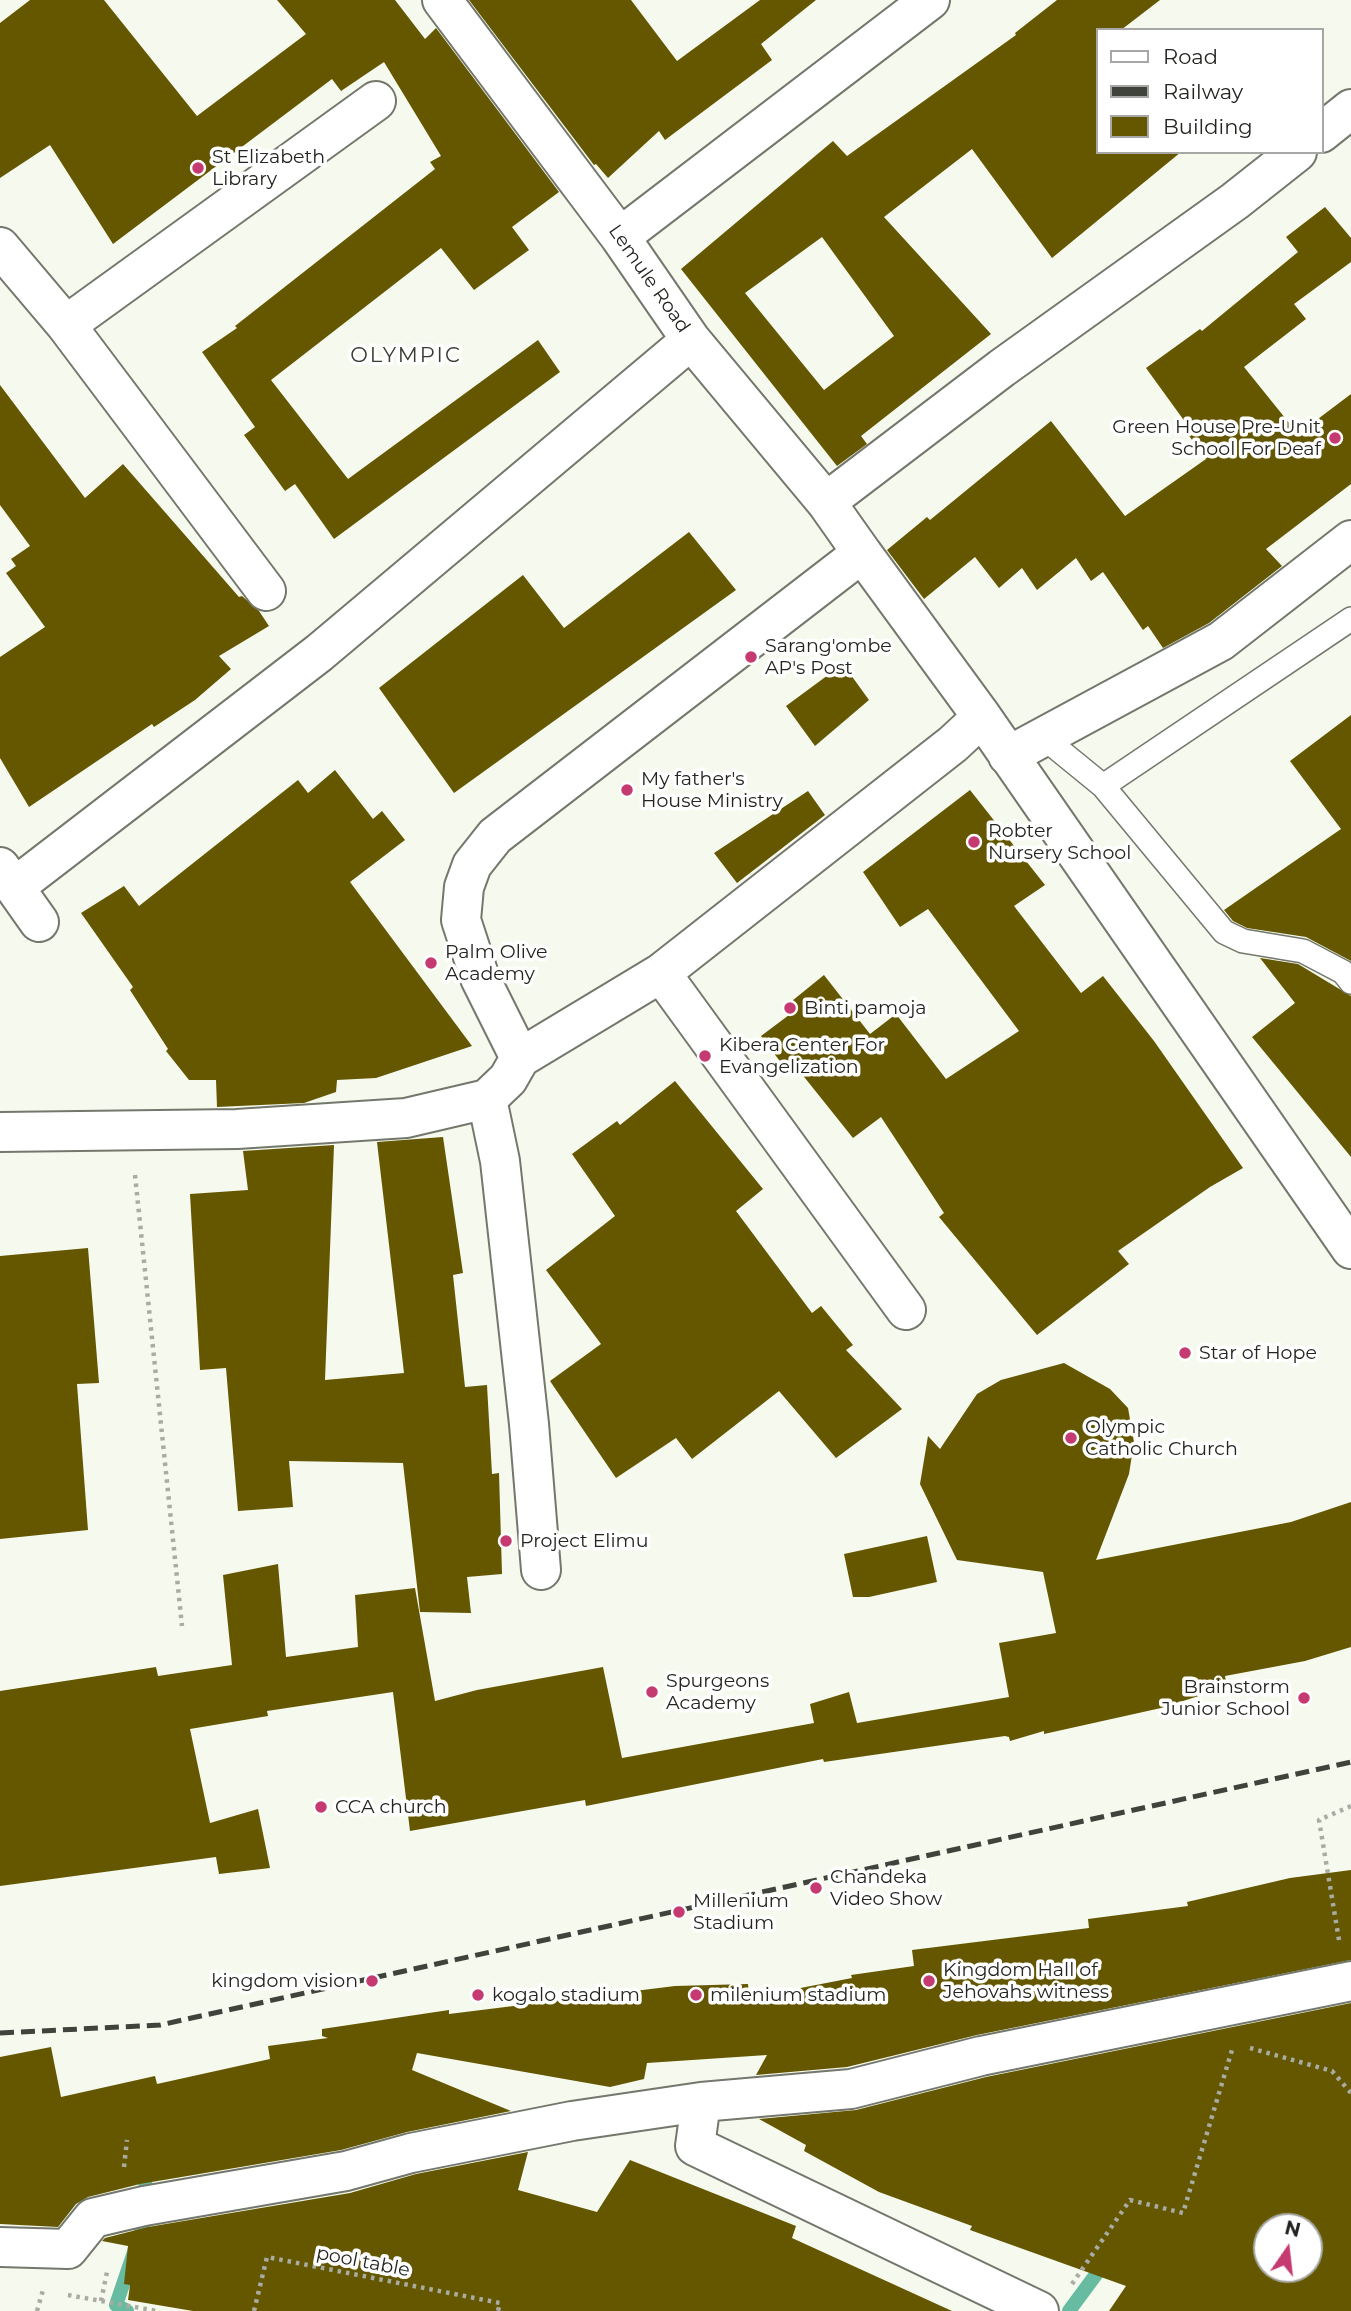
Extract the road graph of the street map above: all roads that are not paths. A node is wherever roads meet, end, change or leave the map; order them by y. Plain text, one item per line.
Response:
1 (442, 0) edge
2 (930, 0) edge
3 (376, 101) dead end
4 (1351, 109) edge
5 (1323, 131) edge
6 (1294, 154) edge
7 (620, 237) junction
8 (0, 247) edge
9 (66, 325) junction
10 (691, 340) junction
11 (826, 502) junction
12 (1351, 540) edge
13 (862, 553) junction
14 (266, 591) dead end
15 (1351, 619) edge
16 (982, 717) junction
17 (1043, 737) junction
18 (1007, 756) junction
19 (1102, 786) junction
20 (8, 877) edge
21 (39, 922) dead end
22 (661, 973) junction
23 (1351, 982) edge
24 (520, 1058) junction
25 (487, 1099) junction
26 (0, 1132) edge
27 (1351, 1249) edge
28 (906, 1310) dead end
29 (541, 1570) dead end
30 (1348, 1981) edge
31 (701, 2102) junction
32 (0, 2247) edge
33 (1039, 2311) edge

1 - 7 street, Lemule Road
2 - 7 street
3 - 9 street
4 - 5 street
6 - 11 street
7 - 10 street, Lemule Road
8 - 9 street
9 - 14 street
10 - 11 street, Lemule Road
10 - 20 street
11 - 13 street, Lemule Road
12 - 17 street
13 - 16 street, Lemule Road
13 - 24 street
15 - 19 lane
16 - 18 street, Lemule Road
16 - 22 street
17 - 18 street
17 - 19 lane
18 - 27 street, Lemule Road
19 - 23 lane
20 - 21 street
22 - 24 street
22 - 28 street
24 - 25 street
25 - 26 street
25 - 29 street
30 - 31 street
31 - 32 street
31 - 33 street

